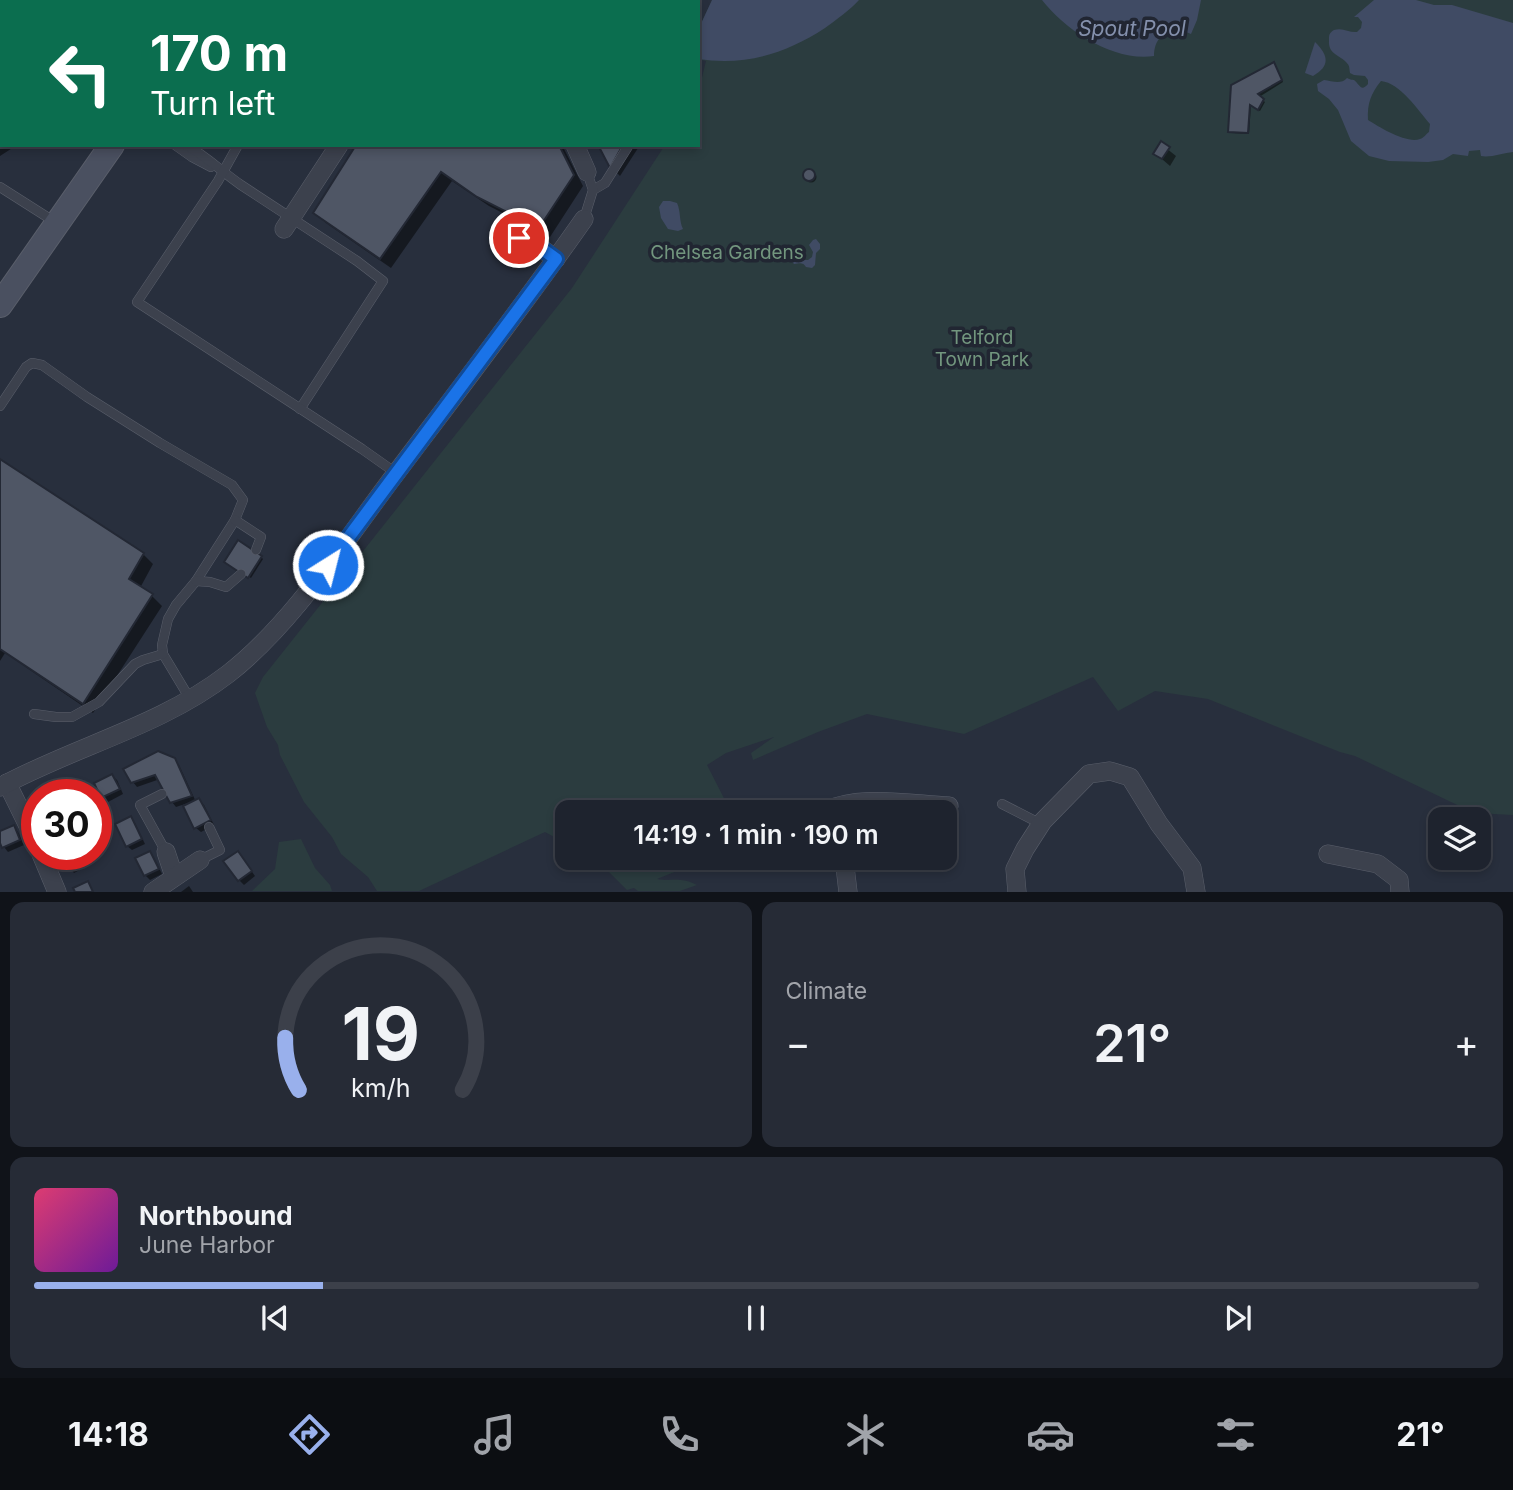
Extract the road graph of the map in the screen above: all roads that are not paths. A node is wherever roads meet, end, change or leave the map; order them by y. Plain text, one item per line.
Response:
1 (110, 147) edge
2 (178, 147) edge
3 (189, 147) edge
4 (237, 147) edge
5 (338, 147) edge
6 (576, 147) edge
7 (628, 147) edge
8 (222, 172) junction
9 (587, 172) joint
10 (0, 187) edge
11 (593, 190) junction
12 (584, 219) joint
13 (56, 223) junction
14 (288, 223) junction
15 (519, 238) dead end
16 (538, 246) joint
17 (556, 259) junction
18 (3, 296) edge
19 (0, 406) edge
20 (300, 409) junction
21 (396, 473) junction
22 (235, 520) junction
23 (256, 550) dead end
24 (241, 575) dead end
25 (196, 581) junction
26 (163, 654) junction
27 (190, 699) junction
28 (34, 713) dead end
29 (4, 785) edge
30 (162, 793) dead end
31 (21, 801) edge
32 (1002, 804) dead end
33 (1041, 824) junction
34 (209, 827) dead end
35 (166, 852) joint
36 (1328, 854) dead end
37 (200, 860) joint
38 (48, 870) edge
39 (845, 870) edge
40 (174, 876) junction
41 (57, 891) edge
42 (153, 891) edge
43 (848, 891) edge
44 (1017, 891) edge
45 (1196, 891) edge
46 (1400, 891) edge

1 - 13 street
2 - 8 lane
3 - 8 lane
4 - 8 lane
5 - 14 street
6 - 9 street
7 - 11 lane
8 - 14 lane
8 - 20 lane
9 - 11 lane
10 - 13 lane
11 - 12 lane
12 - 17 street
13 - 18 street
14 - 20 lane
15 - 16 lane
16 - 17 street
17 - 21 street
19 - 22 lane
20 - 21 lane
21 - 27 street
22 - 23 lane
22 - 25 lane
24 - 25 lane
25 - 26 lane
26 - 27 lane
26 - 28 lane
27 - 29 street
29 - 31 street
30 - 35 lane
32 - 33 lane
33 - 44 street
33 - 45 street
34 - 37 lane
35 - 40 street
36 - 46 street
37 - 40 street
38 - 41 street
39 - 43 street
40 - 42 street

